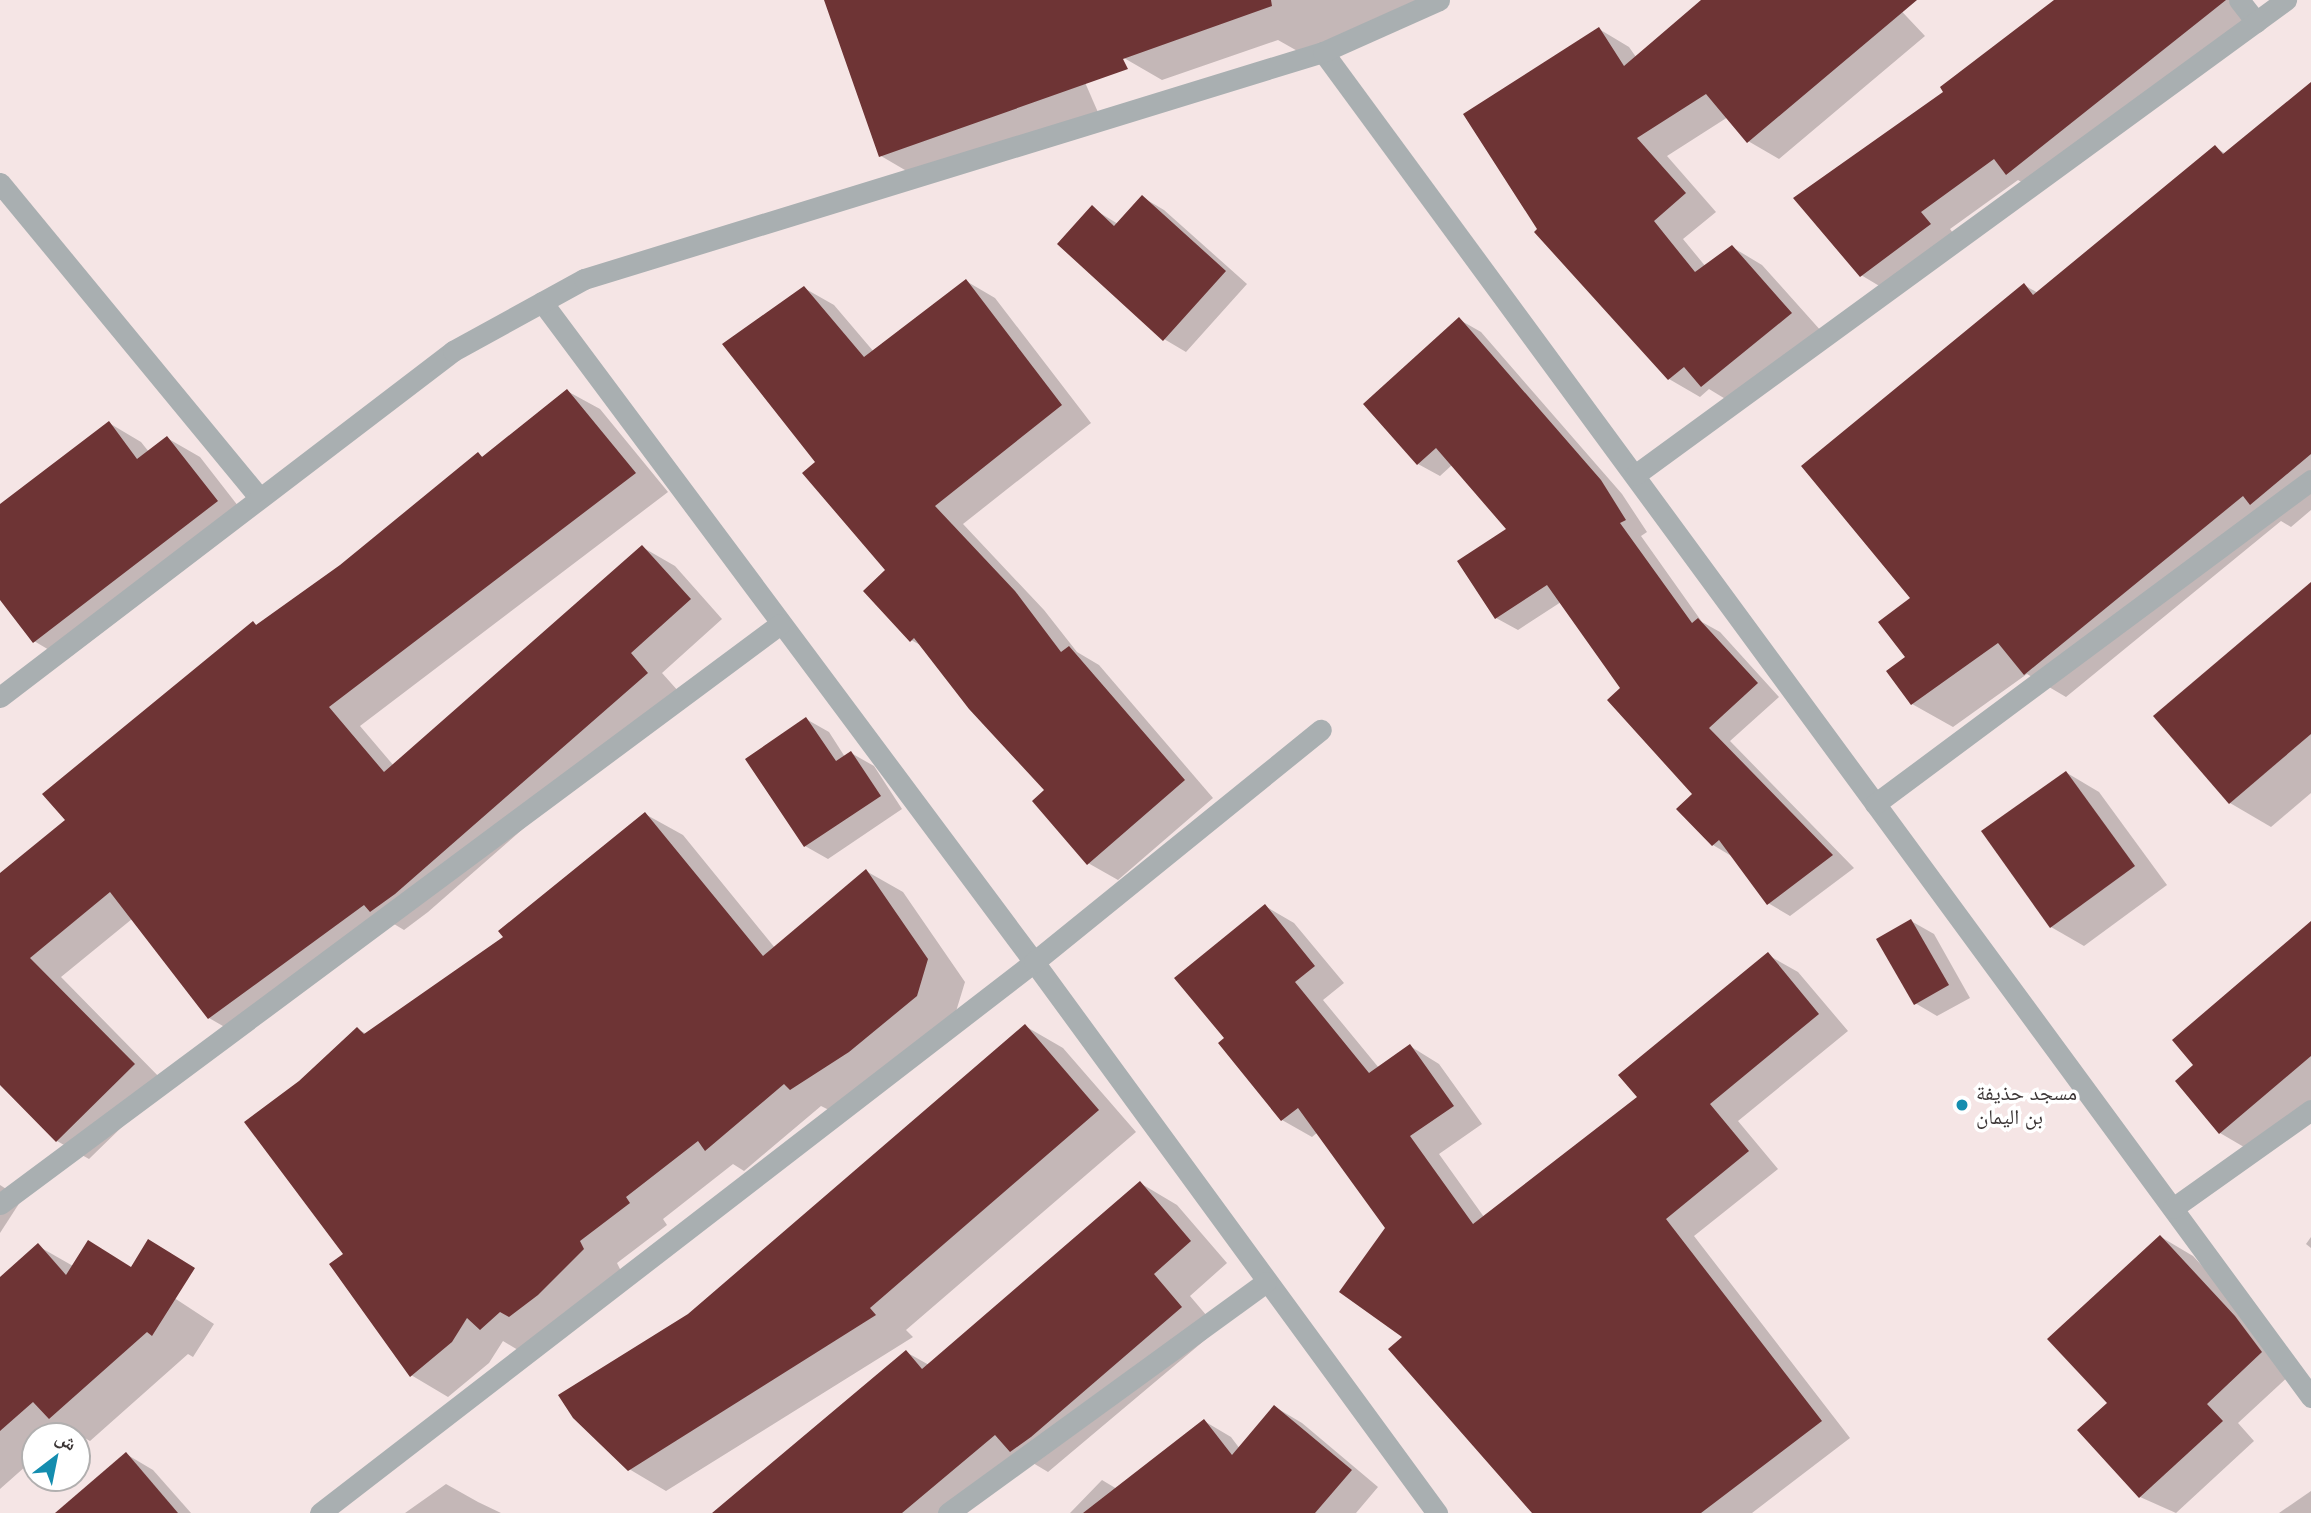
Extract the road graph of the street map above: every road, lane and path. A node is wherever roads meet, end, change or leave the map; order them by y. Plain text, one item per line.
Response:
1 (1439, 0) edge
2 (2239, 0) edge
3 (2286, 0) edge
4 (2256, 23) junction
5 (1323, 52) junction
6 (0, 183) edge
7 (542, 302) junction
8 (1634, 475) junction
9 (2311, 480) edge
10 (260, 498) junction
11 (780, 624) junction
12 (0, 697) edge
13 (1321, 730) dead end
14 (1875, 804) junction
15 (1034, 962) junction
16 (2311, 1110) edge
17 (0, 1205) edge
18 (2173, 1208) junction
19 (1266, 1282) junction
20 (2311, 1396) edge
21 (320, 1513) edge
22 (948, 1513) edge
23 (1437, 1513) edge

1 - 5 street
2 - 4 street
3 - 4 street
4 - 8 street
5 - 7 street
5 - 8 street
6 - 10 street
7 - 10 street
7 - 11 street
8 - 14 street
9 - 14 street
10 - 12 street
11 - 15 street
11 - 17 street
13 - 15 street
14 - 18 street
15 - 19 street
15 - 21 street
16 - 18 street
18 - 20 street
19 - 22 street
19 - 23 street

